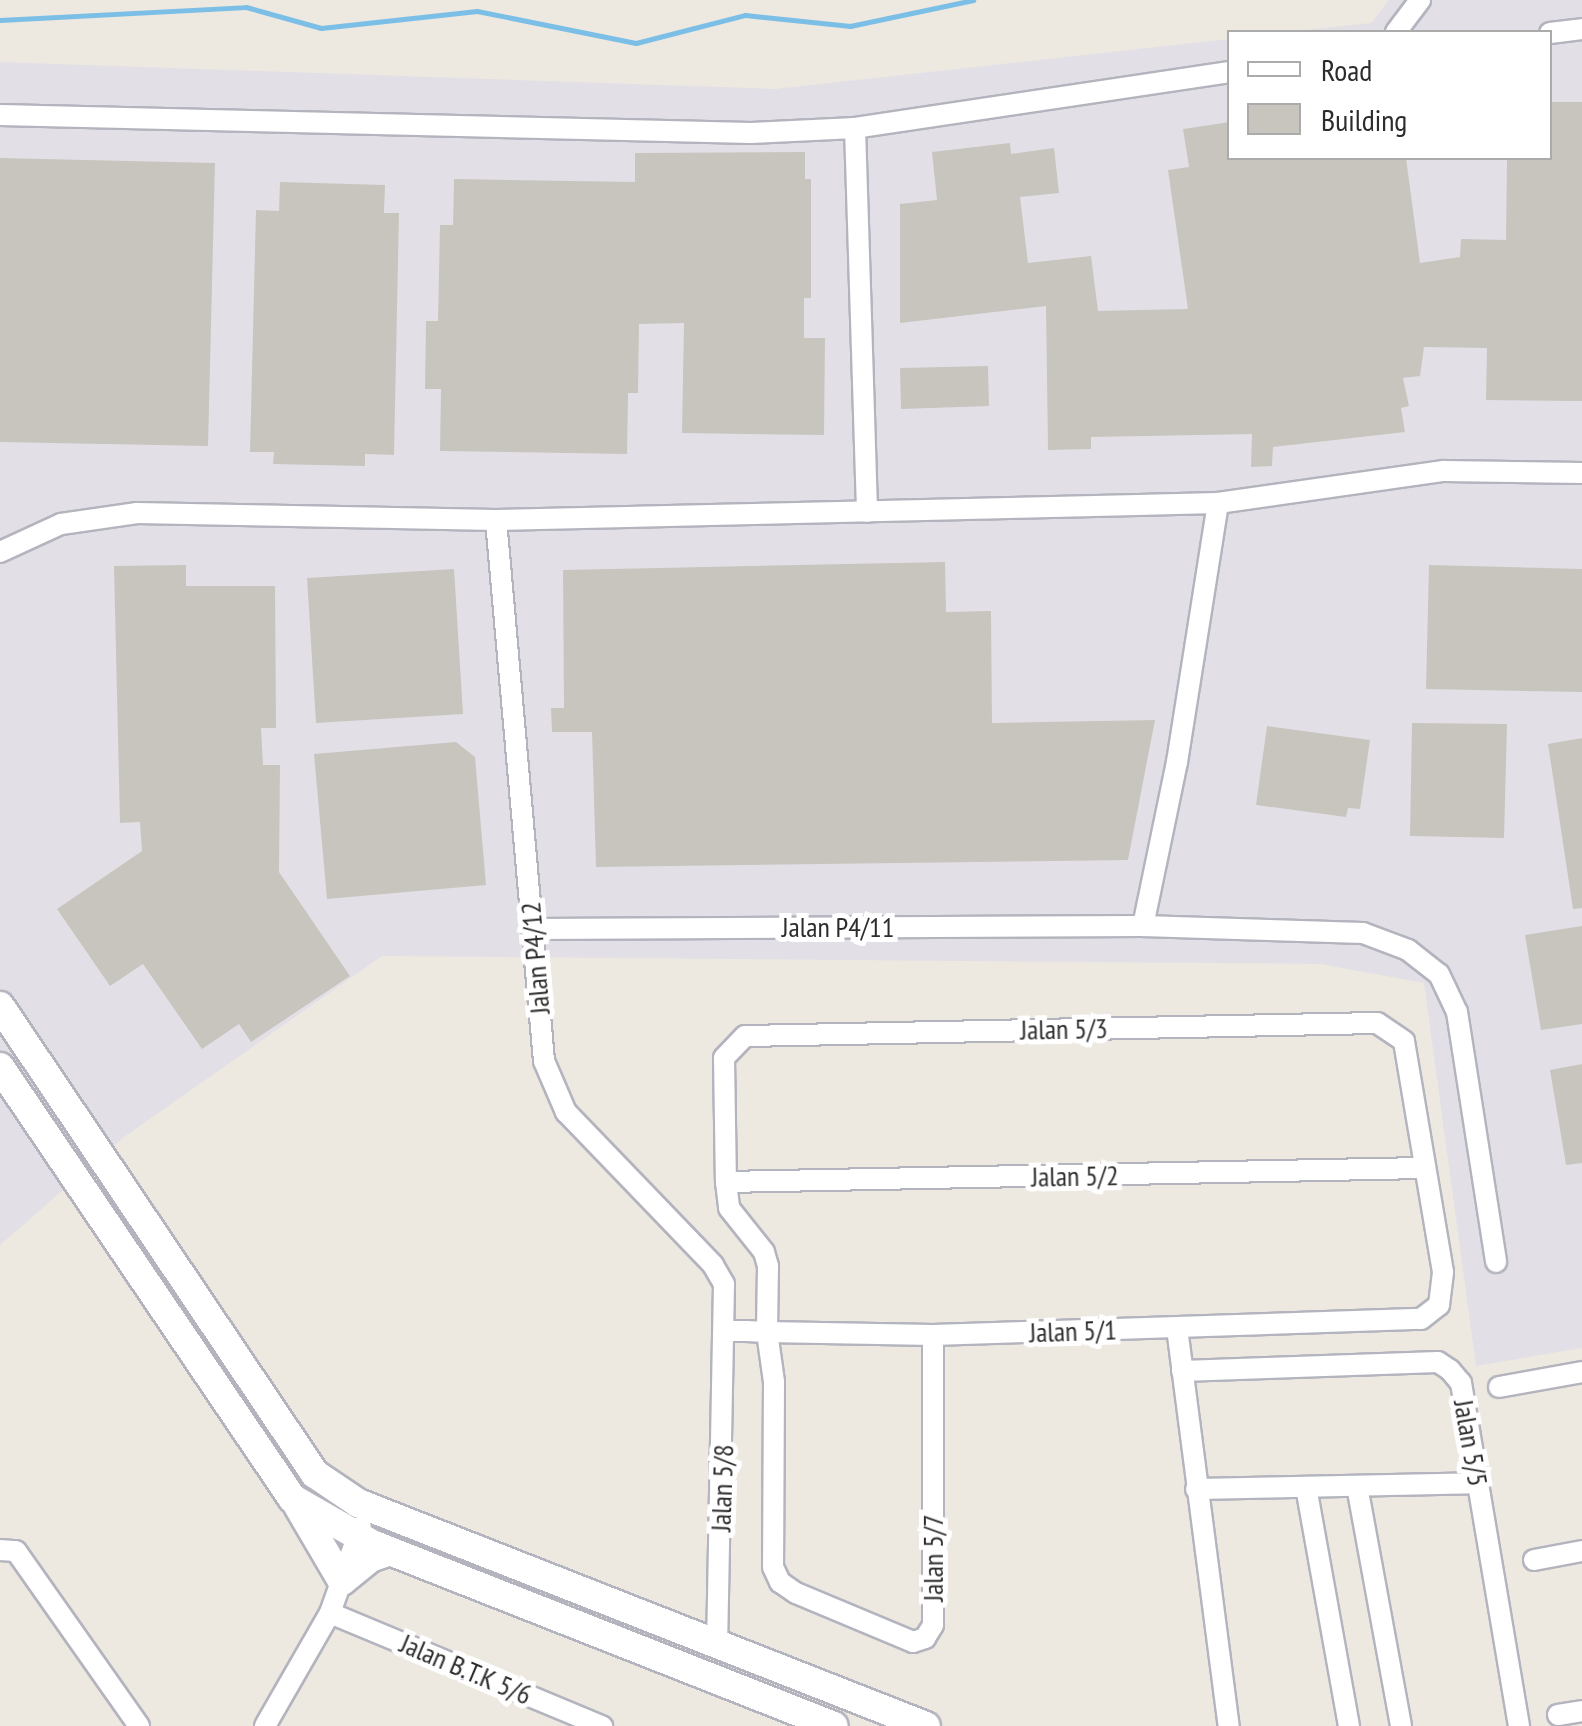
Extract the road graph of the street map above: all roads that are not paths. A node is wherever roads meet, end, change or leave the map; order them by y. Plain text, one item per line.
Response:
1 (1420, 0) edge
2 (1582, 29) edge
3 (1398, 30) edge
4 (1552, 33) edge
5 (1227, 72) edge
6 (0, 114) edge
7 (855, 128) junction
8 (1582, 473) edge
9 (1218, 503) junction
10 (867, 512) junction
11 (496, 520) junction
12 (0, 552) edge
13 (1143, 926) junction
14 (532, 929) junction
15 (0, 1006) edge
16 (0, 1066) edge
17 (1425, 1168) junction
18 (726, 1182) junction
19 (1496, 1262) dead end
20 (1421, 1319) joint
21 (1177, 1328) junction
22 (726, 1331) junction
23 (767, 1332) junction
24 (933, 1335) junction
25 (1182, 1371) junction
26 (1582, 1372) edge
27 (1499, 1387) dead end
28 (1478, 1483) junction
29 (1358, 1486) junction
30 (1306, 1487) junction
31 (1196, 1489) junction
32 (292, 1498) junction
33 (370, 1508) junction
34 (356, 1536) junction
35 (0, 1550) edge
36 (390, 1551) junction
37 (1582, 1551) edge
38 (1534, 1560) dead end
39 (342, 1580) junction
40 (796, 1592) joint
41 (330, 1613) junction
42 (718, 1645) junction
43 (1582, 1712) edge
44 (1558, 1716) dead end
45 (139, 1726) edge
46 (265, 1726) edge
47 (602, 1726) edge
48 (833, 1726) edge
49 (926, 1726) edge
50 (1229, 1726) edge
51 (1349, 1726) edge
52 (1401, 1726) edge
53 (1519, 1726) edge

1 - 3 street
2 - 4 street
5 - 7 street
6 - 7 street
7 - 10 street
8 - 9 street
9 - 10 street
9 - 13 street
10 - 11 street
11 - 12 street
11 - 14 street, Jalan P4/12
13 - 14 street, Jalan P4/11
13 - 19 street, Jalan P4/11
14 - 22 street, Jalan P4/12
15 - 33 street
16 - 32 street
17 - 18 street, Jalan 5/2
17 - 18 street, Jalan 5/3
17 - 20 street, Jalan 5/3
18 - 23 street, Jalan 5/3
20 - 21 street, Jalan 5/1
21 - 24 street, Jalan 5/1
21 - 25 street
22 - 23 street, Jalan 5/1
22 - 42 street, Jalan 5/8
23 - 24 street, Jalan 5/1
23 - 40 street, Jalan 5/3
24 - 40 street, Jalan 5/7
25 - 28 street, Jalan 5/5
25 - 31 street
26 - 27 street
28 - 29 street
28 - 53 street, Jalan 5/5
29 - 30 street
29 - 52 street
30 - 31 street
30 - 51 street
31 - 50 street
32 - 34 street
32 - 39 street
33 - 34 street
33 - 42 street
34 - 36 street
34 - 39 street
35 - 45 street
36 - 39 street
36 - 48 street
37 - 38 street
39 - 41 street
41 - 46 street
41 - 47 street, Jalan B.T.K 5/6
42 - 49 street
43 - 44 street

